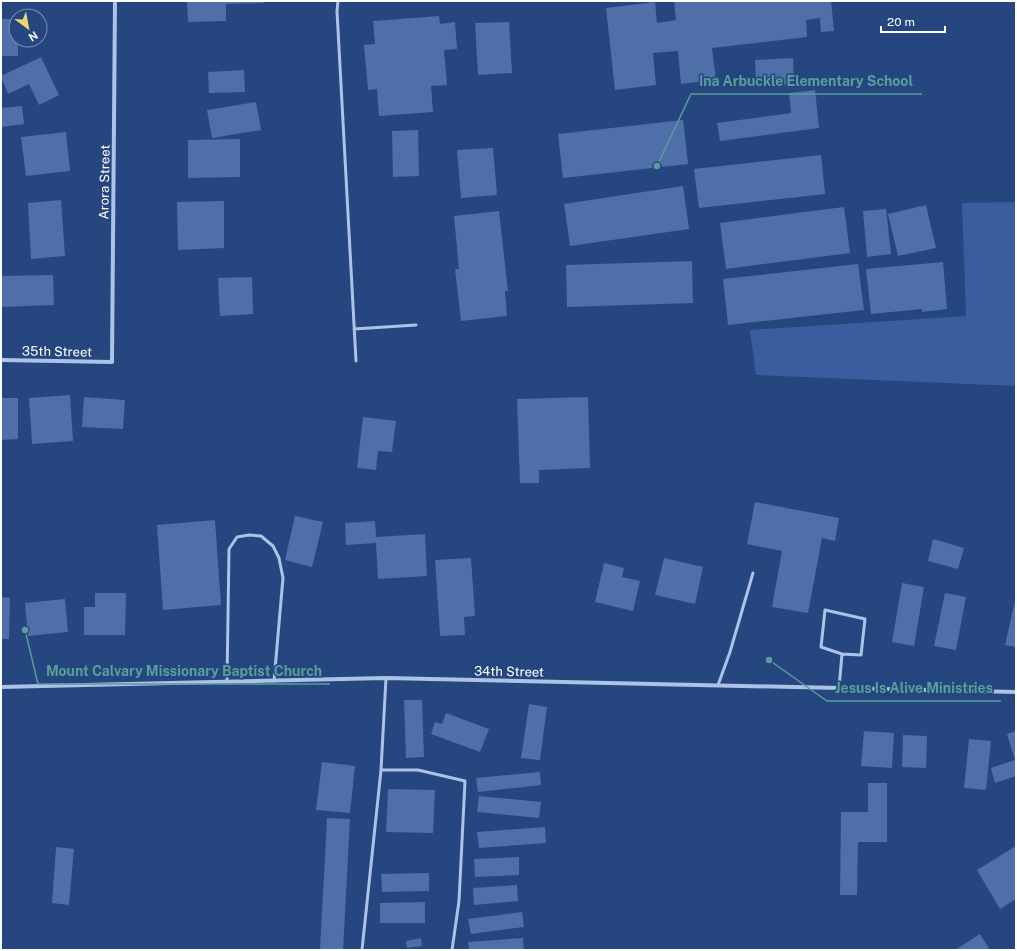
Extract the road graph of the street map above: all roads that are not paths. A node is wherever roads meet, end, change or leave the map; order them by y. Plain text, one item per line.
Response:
1 (115, 1) edge
2 (338, 1) edge
3 (416, 325) dead end
4 (354, 329) junction
5 (1, 360) edge
6 (356, 361) dead end
7 (112, 362) joint
8 (753, 573) dead end
9 (842, 654) junction
10 (386, 678) junction
11 (274, 681) junction
12 (227, 682) junction
13 (718, 685) junction
14 (1, 687) edge
15 (839, 688) junction
16 (1016, 692) edge
17 (382, 770) junction
18 (362, 950) edge
19 (452, 950) edge

1 - 7 street, Arora Street
2 - 4 lane
3 - 4 lane
4 - 6 lane
5 - 7 street, 35th Street
8 - 13 lane
9 - 9 lane
9 - 15 lane
10 - 11 street, 34th Street
10 - 13 street, 34th Street
10 - 17 lane
11 - 12 street, 34th Street
11 - 12 lane
12 - 14 street, 34th Street
13 - 15 street, 34th Street
15 - 16 street, 34th Street
17 - 18 lane
17 - 19 lane

